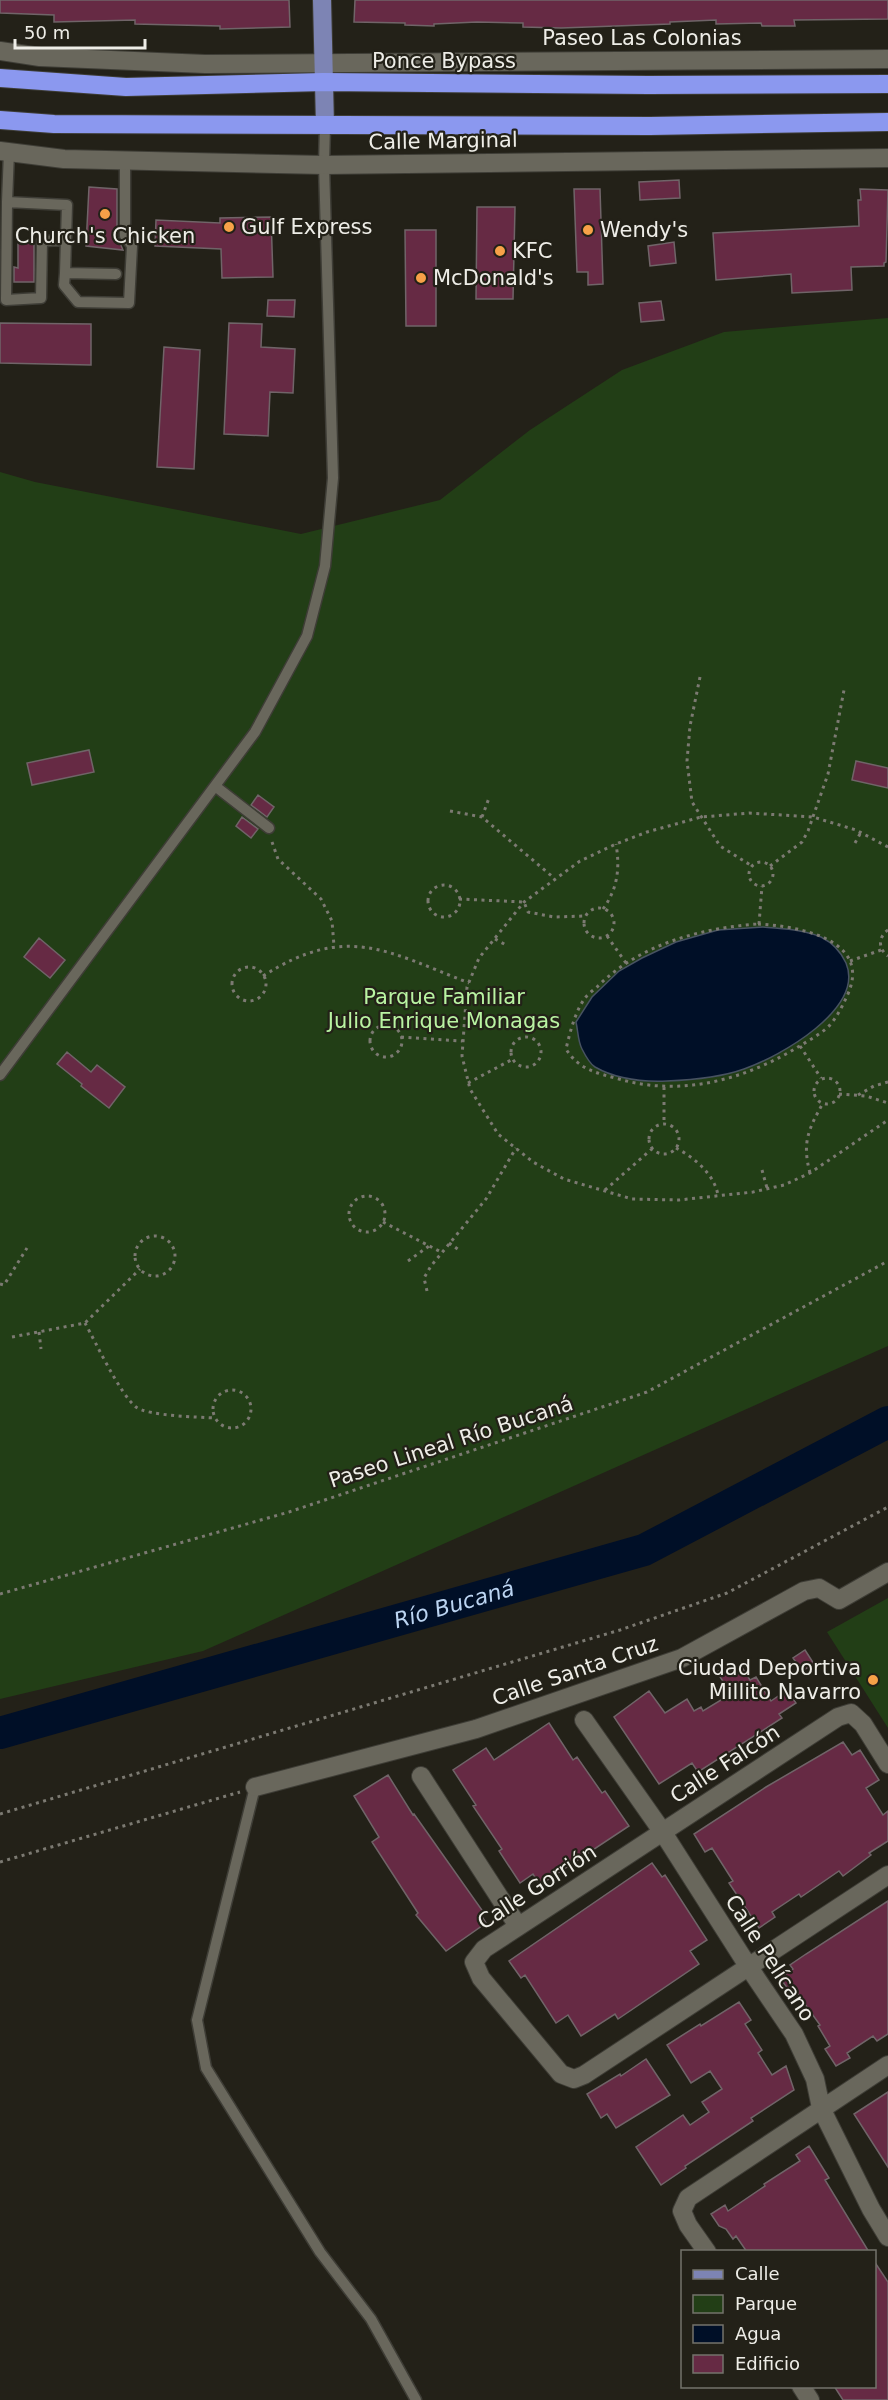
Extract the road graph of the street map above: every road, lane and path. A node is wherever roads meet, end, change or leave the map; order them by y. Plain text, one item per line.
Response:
1 (322, 0) edge
2 (0, 51) edge
3 (888, 59) edge
4 (323, 63) junction
5 (0, 78) edge
6 (323, 82) junction
7 (888, 84) edge
8 (0, 120) edge
9 (888, 123) edge
10 (325, 124) junction
11 (4, 152) edge
12 (888, 158) edge
13 (126, 160) junction
14 (324, 165) junction
15 (8, 202) junction
16 (66, 240) junction
17 (65, 273) junction
18 (116, 274) dead end
19 (700, 677) dead end
20 (844, 690) dead end
21 (215, 786) junction
22 (489, 798) dead end
23 (450, 811) dead end
24 (482, 817) junction
25 (700, 817) junction
26 (813, 817) junction
27 (269, 828) joint
28 (861, 832) junction
29 (855, 843) dead end
30 (616, 844) junction
31 (888, 847) edge
32 (752, 866) junction
33 (770, 866) junction
34 (554, 878) junction
35 (762, 886) junction
36 (459, 899) junction
37 (524, 902) junction
38 (603, 909) junction
39 (586, 916) junction
40 (759, 924) junction
41 (888, 930) edge
42 (607, 936) junction
43 (495, 939) junction
44 (506, 945) dead end
45 (334, 946) junction
46 (882, 950) junction
47 (888, 956) edge
48 (850, 961) junction
49 (626, 963) junction
50 (263, 976) junction
51 (469, 983) junction
52 (401, 1037) junction
53 (462, 1041) junction
54 (800, 1046) junction
55 (513, 1059) junction
56 (1, 1073) edge
57 (821, 1078) junction
58 (888, 1082) edge
59 (468, 1083) junction
60 (664, 1087) junction
61 (839, 1094) junction
62 (857, 1095) junction
63 (823, 1103) junction
64 (888, 1103) edge
65 (888, 1120) edge
66 (664, 1124) junction
67 (516, 1148) junction
68 (653, 1148) junction
69 (676, 1148) junction
70 (762, 1170) dead end
71 (810, 1173) junction
72 (767, 1188) junction
73 (604, 1191) junction
74 (718, 1195) junction
75 (383, 1222) junction
76 (449, 1243) junction
77 (429, 1246) junction
78 (27, 1248) dead end
79 (459, 1250) dead end
80 (441, 1252) junction
81 (408, 1261) dead end
82 (888, 1261) edge
83 (140, 1269) junction
84 (0, 1284) edge
85 (427, 1291) dead end
86 (85, 1323) junction
87 (39, 1332) junction
88 (12, 1337) dead end
89 (41, 1349) dead end
90 (215, 1418) junction
91 (888, 1507) edge
92 (888, 1572) edge
93 (0, 1594) edge
94 (584, 1720) dead end
95 (888, 1764) edge
96 (421, 1776) dead end
97 (255, 1787) junction
98 (0, 1814) edge
99 (662, 1832) junction
100 (0, 1862) edge
101 (888, 1875) edge
102 (518, 1926) junction
103 (748, 1966) junction
104 (888, 2065) edge
105 (821, 2109) junction
106 (888, 2237) edge
107 (705, 2250) edge
108 (416, 2400) edge

1 - 4 main road
2 - 4 street, Paseo Las Colonias
3 - 4 street, Paseo Las Colonias
4 - 6 main road
5 - 6 highway, Ponce Bypass
6 - 7 highway, Ponce Bypass
6 - 10 main road
8 - 10 highway
9 - 10 highway
10 - 14 lane
11 - 13 street, Calle Marginal
11 - 15 lane
12 - 14 street, Calle Marginal
13 - 14 street, Calle Marginal
13 - 17 lane
14 - 21 lane
15 - 16 lane
15 - 16 lane
16 - 17 lane
17 - 18 lane
19 - 25 path
20 - 26 path
21 - 27 lane
21 - 56 lane
22 - 24 path
23 - 24 path
24 - 34 path
25 - 26 path
25 - 30 path
25 - 32 path
26 - 28 path
26 - 33 path
27 - 45 path
28 - 29 path
28 - 31 path
30 - 34 path
30 - 38 path
32 - 33 path
32 - 35 path
33 - 35 path
34 - 37 path
35 - 40 path
36 - 36 path
36 - 37 path
37 - 39 path
37 - 43 path
38 - 39 path
38 - 42 path
39 - 42 path
40 - 48 path
40 - 49 path
41 - 46 path
42 - 49 path
43 - 44 path
43 - 51 path
45 - 50 path
45 - 51 path
46 - 47 path
46 - 48 path
48 - 54 path
49 - 60 path
50 - 50 path
51 - 53 path
52 - 52 path
52 - 53 path
53 - 59 path
54 - 57 path
54 - 60 path
55 - 55 path
55 - 59 path
57 - 61 path
57 - 63 path
58 - 62 path
59 - 67 path
60 - 66 path
61 - 62 path
61 - 63 path
62 - 64 path
63 - 71 path
65 - 71 path
66 - 68 path
66 - 69 path
67 - 73 path
67 - 76 path
68 - 69 path
68 - 73 path
69 - 74 path
70 - 72 path
71 - 72 path
72 - 74 path
73 - 74 path
75 - 75 path
75 - 77 path
76 - 79 path
76 - 80 path
77 - 80 path
77 - 81 path
78 - 84 path
80 - 85 path
82 - 93 path, Paseo Lineal Río Bucaná
83 - 83 path
83 - 86 path
86 - 87 path
86 - 90 path
87 - 88 path
87 - 89 path
90 - 90 path
91 - 98 path
92 - 97 street, Calle Santa Cruz
94 - 99 street, Calle Pelícano
95 - 99 street, Calle Falcón
96 - 102 street
97 - 100 path
97 - 108 lane
99 - 102 street, Calle Gorrión
99 - 103 street, Calle Pelícano
101 - 103 street
102 - 103 street, Calle Gorrión
103 - 105 street, Calle Pelícano
104 - 105 street
105 - 106 street, Calle Pelícano
105 - 107 street

